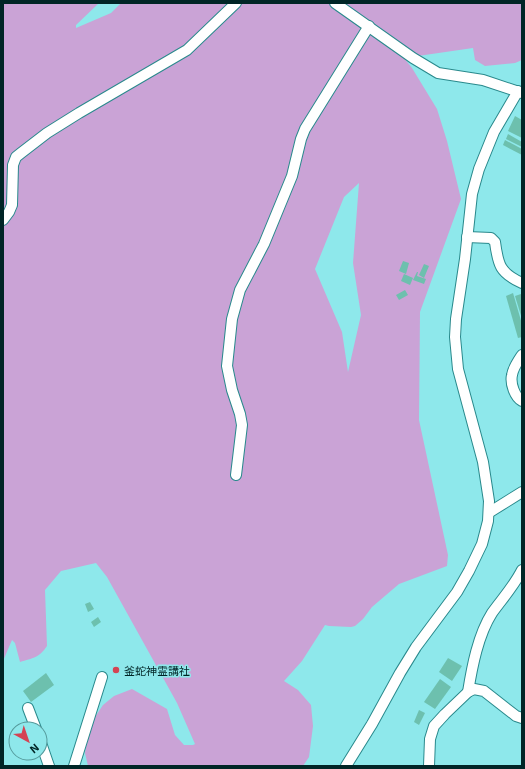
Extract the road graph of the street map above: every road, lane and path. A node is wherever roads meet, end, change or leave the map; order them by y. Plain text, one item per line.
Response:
1 (236, 3) edge
2 (335, 3) edge
3 (369, 26) junction
4 (520, 92) edge
5 (3, 220) edge
6 (467, 237) junction
7 (522, 283) edge
8 (522, 355) edge
9 (522, 401) edge
10 (236, 475) dead end
11 (522, 492) edge
12 (490, 512) junction
13 (522, 570) edge
14 (102, 677) dead end
15 (468, 692) junction
16 (28, 708) dead end
17 (522, 718) edge
18 (33, 721) edge
19 (74, 766) edge
20 (346, 766) edge
21 (429, 766) edge

1 - 5 street
2 - 3 street
3 - 4 street
3 - 10 street
4 - 6 street
6 - 7 street
6 - 12 street
8 - 9 street
11 - 12 street
12 - 20 street
13 - 15 street
14 - 19 street
15 - 17 street
15 - 21 street
16 - 18 street

